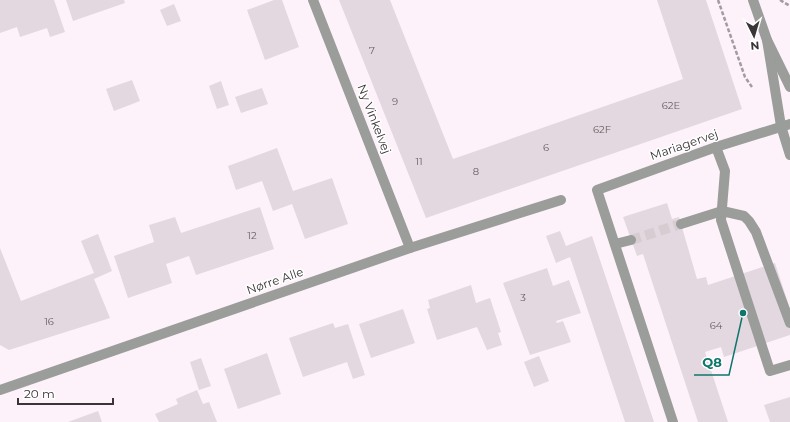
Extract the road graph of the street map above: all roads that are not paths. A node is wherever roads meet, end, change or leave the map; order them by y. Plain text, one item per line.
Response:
1 (313, 0) edge
2 (754, 0) edge
3 (767, 40) junction
4 (790, 87) edge
5 (785, 125) edge
6 (716, 147) junction
7 (790, 155) edge
8 (560, 200) dead end
9 (722, 211) junction
10 (681, 224) tunnel mouth
11 (631, 240) tunnel mouth
12 (615, 244) junction
13 (410, 248) junction
14 (790, 323) edge
15 (790, 365) edge
16 (0, 390) edge
17 (673, 422) edge

1 - 13 street, Ny Vinkelvej
2 - 3 street
3 - 4 street
3 - 5 street
5 - 6 street, Mariagervej
5 - 7 street
6 - 9 street
6 - 12 street, Mariagervej
8 - 13 street, Nørre Alle
9 - 10 street
9 - 14 street
9 - 15 street
11 - 12 street
12 - 17 street
13 - 16 street, Nørre Alle

